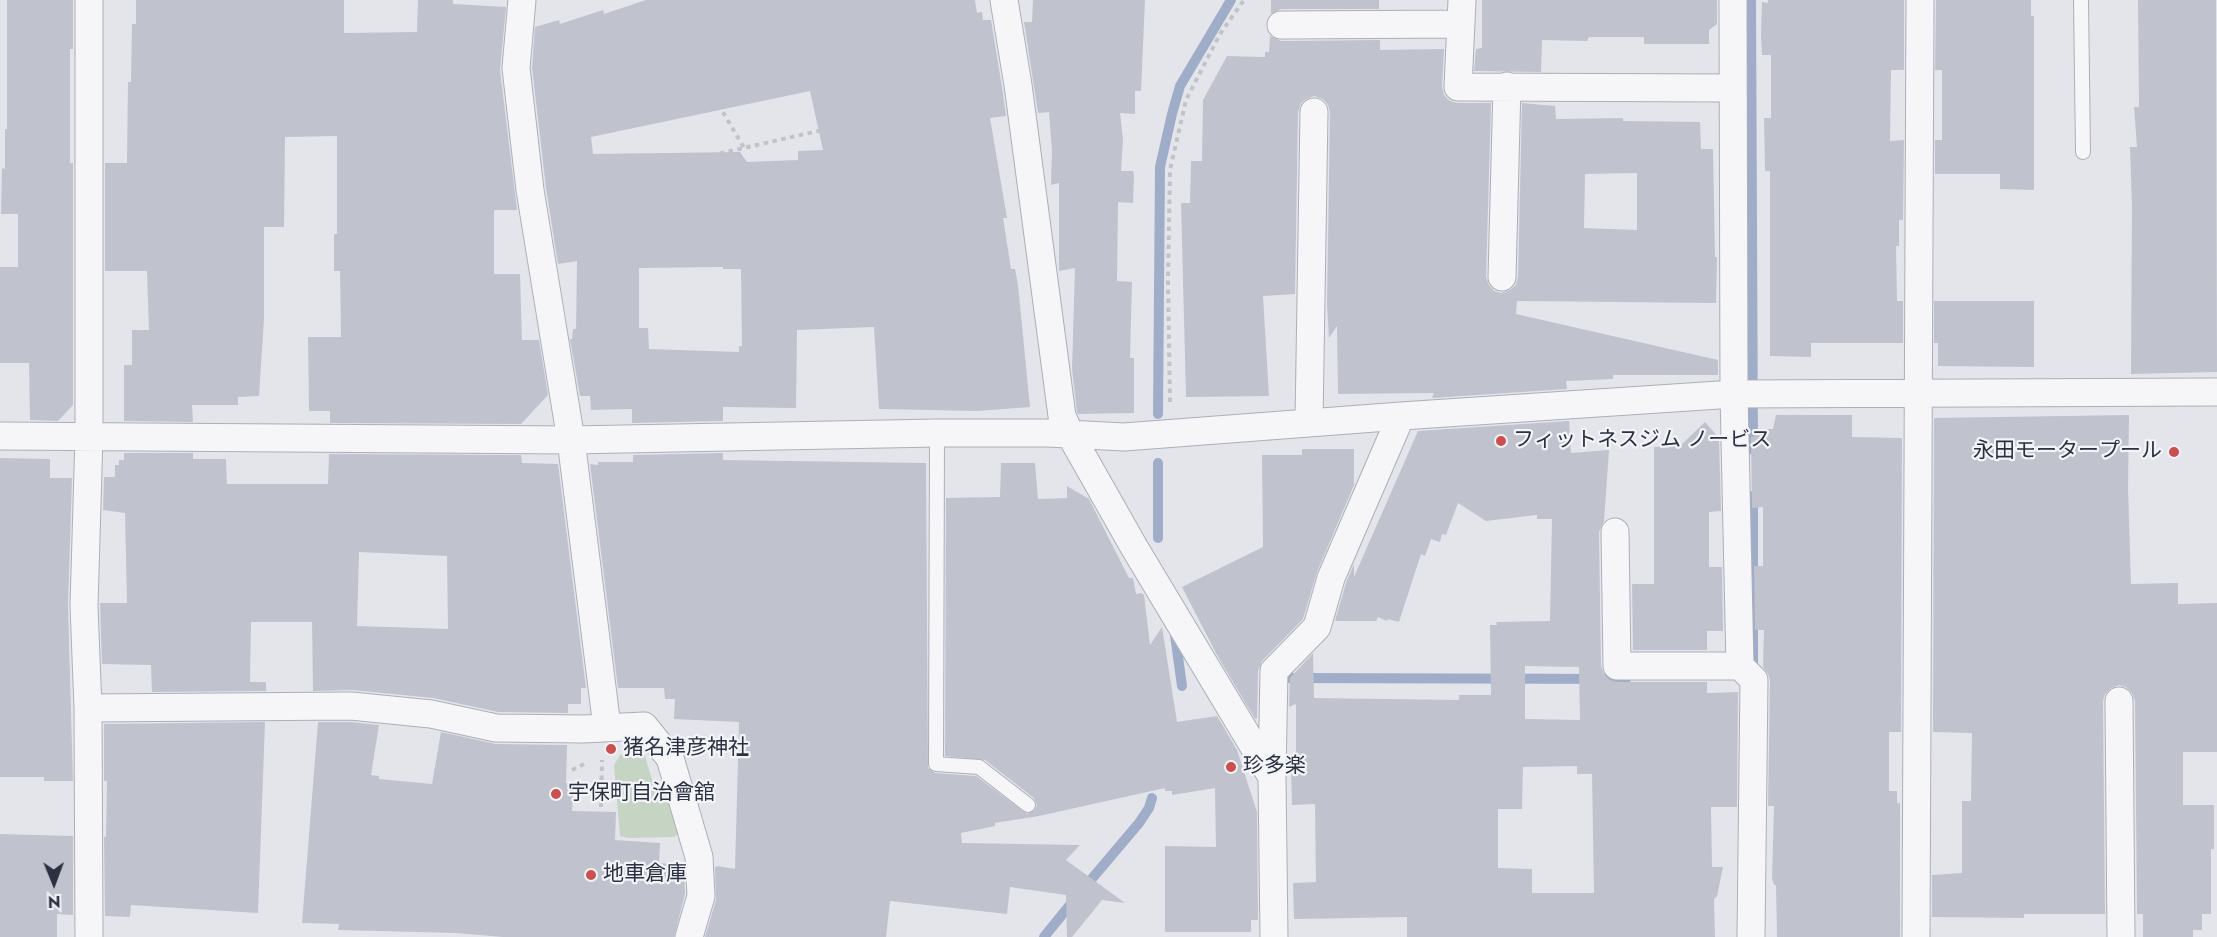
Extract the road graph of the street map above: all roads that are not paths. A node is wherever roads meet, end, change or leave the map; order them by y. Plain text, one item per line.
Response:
1 (89, 0) edge
2 (522, 0) edge
3 (1004, 0) edge
4 (1733, 0) edge
5 (1920, 0) edge
6 (2081, 0) edge
7 (1462, 12) edge
8 (1281, 25) dead end
9 (1507, 87) junction
10 (1733, 88) junction
11 (1314, 112) dead end
12 (2083, 152) dead end
13 (1502, 277) dead end
14 (1919, 392) junction
15 (2217, 392) edge
16 (1734, 394) junction
17 (1401, 416) junction
18 (1309, 422) junction
19 (937, 433) junction
20 (1070, 434) junction
21 (0, 436) edge
22 (89, 436) junction
23 (571, 440) junction
24 (1615, 532) dead end
25 (1740, 666) junction
26 (2119, 701) dead end
27 (88, 708) junction
28 (607, 728) junction
29 (1272, 777) junction
30 (1029, 804) dead end
31 (89, 937) edge
32 (689, 937) edge
33 (1274, 937) edge
34 (1751, 937) edge
35 (1916, 937) edge
36 (2121, 937) edge

1 - 22 street
2 - 23 street
3 - 20 street
4 - 10 street
5 - 14 street
6 - 12 lane
7 - 8 street
7 - 9 street
9 - 10 street
9 - 13 street
10 - 16 street
11 - 18 street
14 - 15 street
14 - 16 street
14 - 35 street
16 - 17 street
16 - 25 street
17 - 18 street
17 - 29 street
18 - 20 street
19 - 20 street
19 - 23 street
19 - 30 lane
20 - 29 street
21 - 22 street
22 - 23 street
22 - 27 street
23 - 28 street
24 - 25 street
25 - 34 street
26 - 36 street
27 - 28 street
27 - 31 street
28 - 32 street
29 - 33 street

